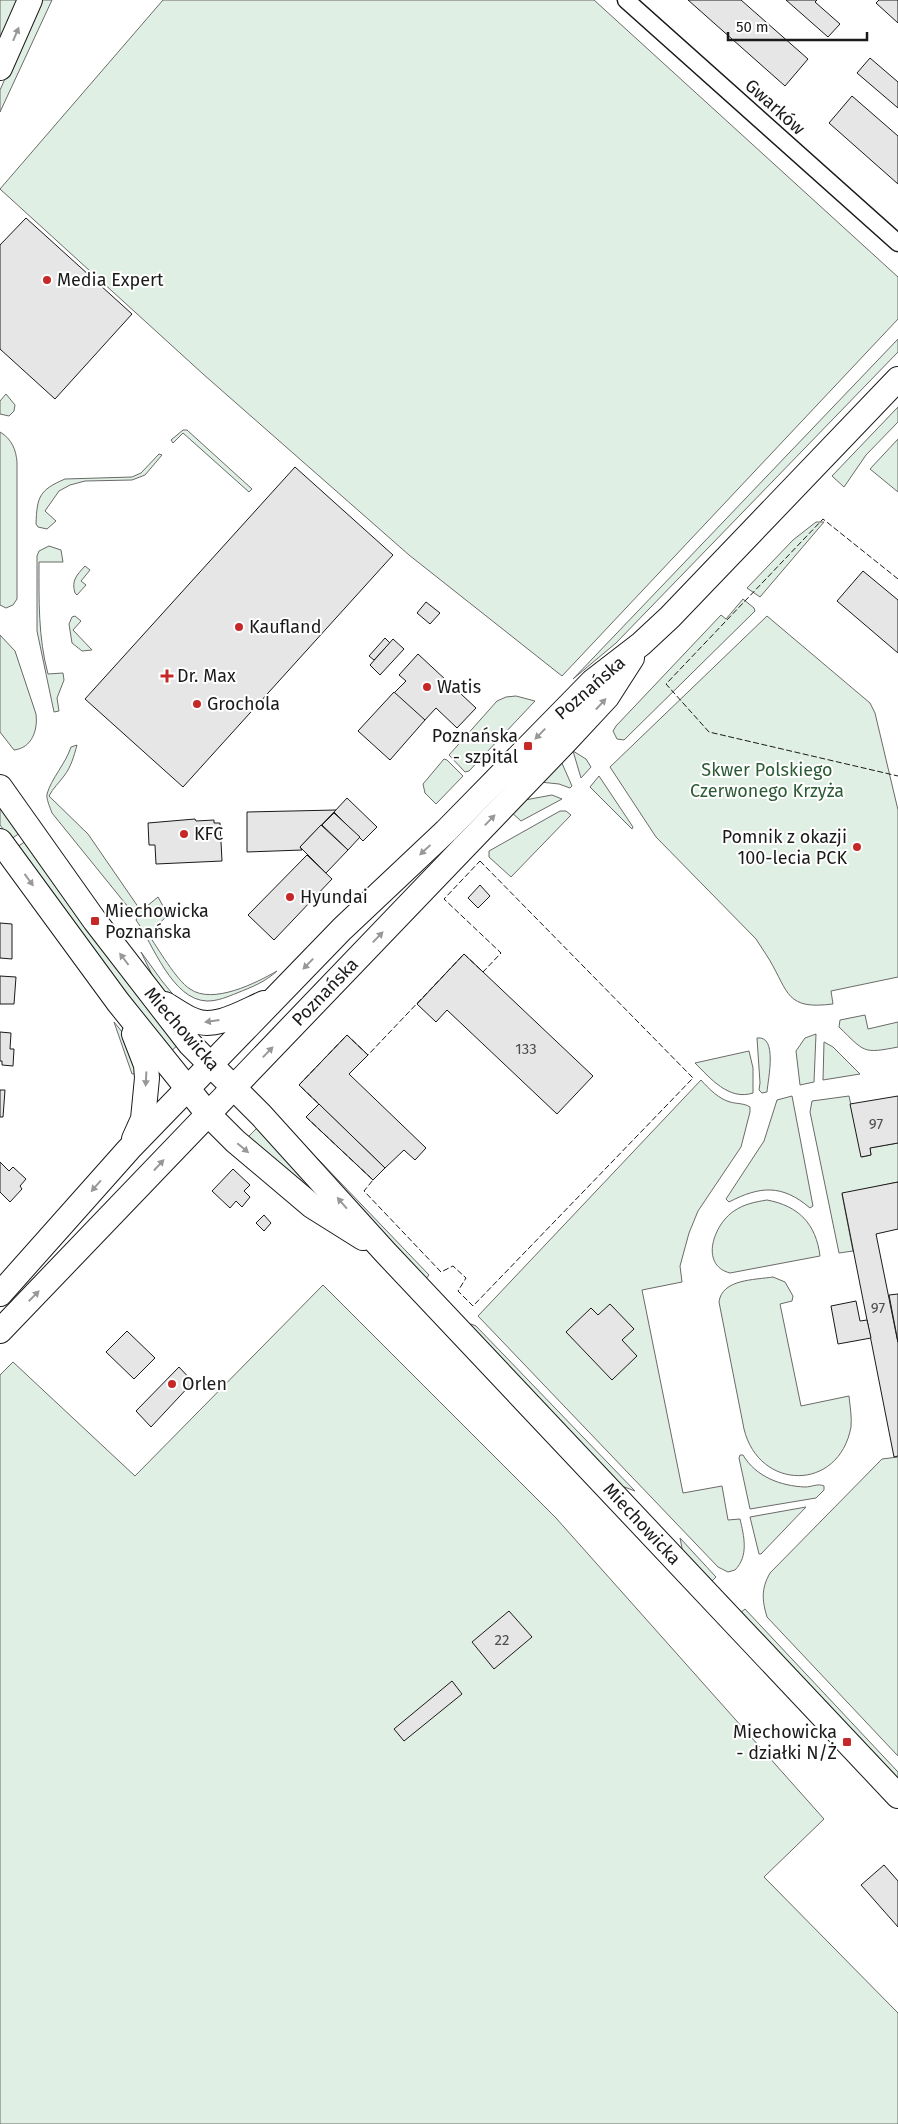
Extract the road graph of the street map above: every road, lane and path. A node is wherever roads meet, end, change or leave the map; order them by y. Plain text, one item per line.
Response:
1 (30, 0) edge
2 (626, 0) edge
3 (0, 68) edge
4 (898, 244) edge
5 (898, 379) edge
6 (642, 644) junction
7 (0, 787) edge
8 (0, 841) edge
9 (153, 997) junction
10 (274, 999) junction
11 (118, 1002) junction
12 (210, 1064) junction
13 (234, 1087) junction
14 (187, 1089) junction
15 (208, 1114) junction
16 (128, 1149) junction
17 (386, 1252) junction
18 (0, 1294) edge
19 (0, 1331) edge
20 (898, 1796) edge

3 -> 1 street
2 - 4 street, Gwarków
5 - 6 street, Poznańska
6 -> 10 street, Poznańska
13 -> 6 street, Poznańska
9 -> 7 street, Miechowicka
8 -> 11 street, Miechowicka
10 -> 9 street
9 - 12 street, Miechowicka
10 - 12 street, Poznańska
11 - 14 street, Miechowicka
11 -> 16 street
12 - 13 street, Miechowicka
12 - 14 street, Poznańska
13 - 15 street, Poznańska
17 -> 13 street, Miechowicka
14 - 15 street, Miechowicka
14 - 16 street, Poznańska
15 -> 17 street, Miechowicka
19 -> 15 street, Poznańska
16 -> 18 street, Poznańska
17 - 20 street, Miechowicka

